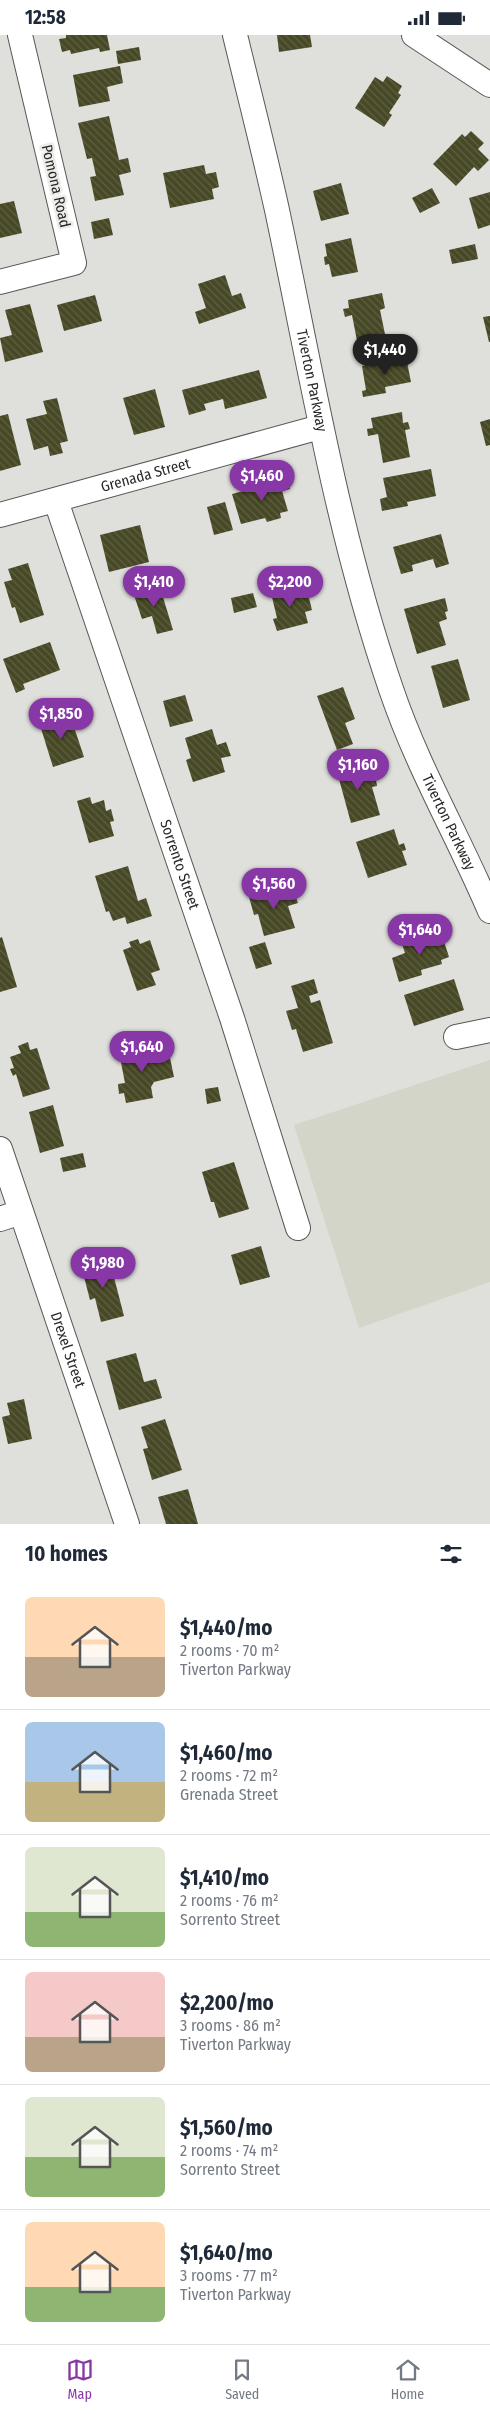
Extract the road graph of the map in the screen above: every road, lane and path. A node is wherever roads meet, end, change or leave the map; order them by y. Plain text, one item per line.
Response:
1 (20, 35) edge
2 (235, 35) edge
3 (414, 35) edge
4 (490, 85) edge
5 (0, 282) edge
6 (320, 427) junction
7 (56, 501) junction
8 (0, 515) edge
9 (490, 911) edge
10 (490, 1030) edge
11 (456, 1037) dead end
12 (0, 1149) edge
13 (11, 1216) edge
14 (298, 1228) dead end
15 (127, 1524) edge

1 - 5 street, Pomona Road
2 - 6 street, Tiverton Parkway
3 - 4 street
6 - 7 street, Grenada Street
6 - 9 street, Tiverton Parkway
7 - 8 street, Grenada Street
7 - 14 street, Sorrento Street
10 - 11 street
12 - 13 street, Drexel Street
13 - 15 street, Drexel Street

